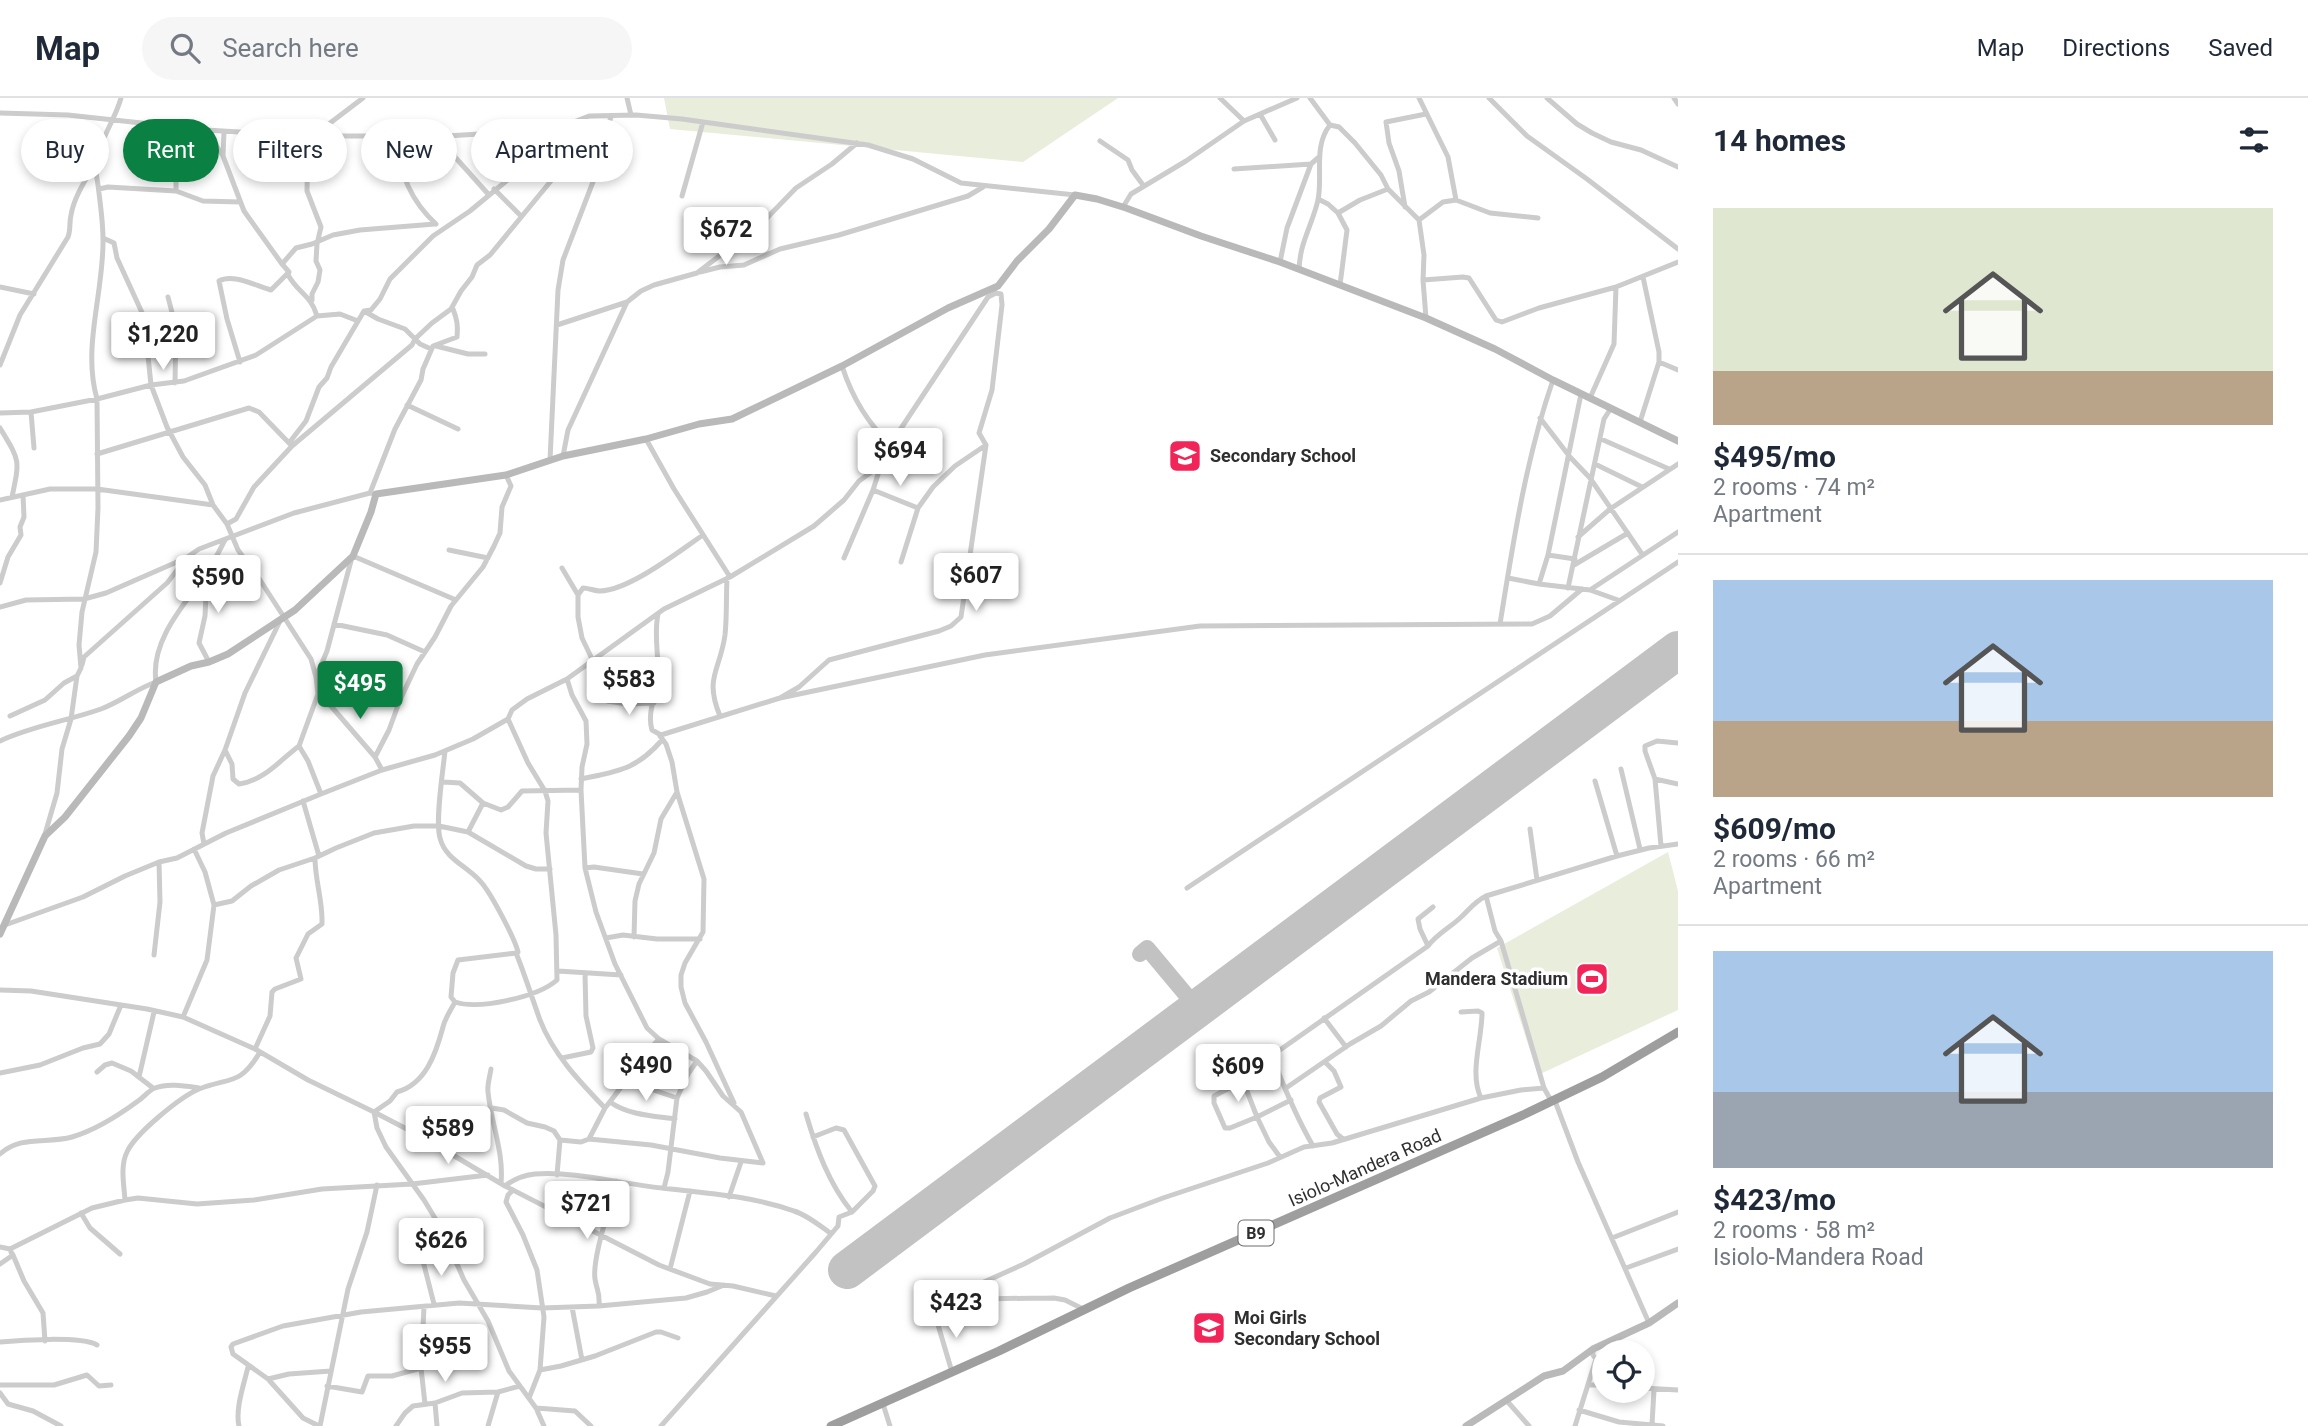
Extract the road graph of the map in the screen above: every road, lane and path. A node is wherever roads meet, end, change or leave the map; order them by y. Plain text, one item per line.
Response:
1 (121, 98) edge
2 (363, 98) edge
3 (628, 98) edge
4 (1220, 98) edge
5 (1297, 98) edge
6 (1310, 98) edge
7 (1419, 98) edge
8 (1489, 98) edge
9 (1547, 98) edge
10 (1674, 98) edge
11 (1678, 104) edge
12 (0, 113) edge
13 (1260, 114) junction
14 (1426, 114) junction
15 (631, 115) junction
16 (611, 117) joint
17 (334, 119) edge
18 (582, 119) edge
19 (113, 120) junction
20 (123, 121) edge
21 (1244, 121) junction
22 (703, 122) junction
23 (1330, 125) junction
24 (109, 130) edge
25 (219, 131) edge
26 (224, 132) junction
27 (233, 132) edge
28 (1275, 140) dead end
29 (1100, 141) dead end
30 (857, 143) junction
31 (219, 150) edge
32 (223, 156) junction
33 (1319, 157) junction
34 (457, 159) edge
35 (1311, 164) junction
36 (1678, 167) edge
37 (1234, 169) dead end
38 (85, 182) edge
39 (98, 182) edge
40 (176, 182) edge
41 (307, 182) edge
42 (405, 182) edge
43 (503, 182) edge
44 (548, 182) edge
45 (593, 182) edge
46 (1143, 185) junction
47 (984, 186) junction
48 (99, 189) junction
49 (494, 189) junction
50 (1388, 189) junction
51 (176, 191) junction
52 (489, 195) junction
53 (1075, 195) junction
54 (682, 196) dead end
55 (1318, 199) junction
56 (1456, 200) junction
57 (240, 202) junction
58 (1123, 207) junction
59 (1405, 207) junction
60 (1338, 213) junction
61 (520, 215) junction
62 (1538, 218) dead end
63 (1419, 220) junction
64 (435, 224) junction
65 (443, 228) junction
66 (103, 238) junction
67 (319, 240) junction
68 (1678, 249) edge
69 (1280, 262) junction
70 (1678, 262) edge
71 (282, 264) junction
72 (1299, 270) junction
73 (289, 272) junction
74 (696, 273) junction
75 (1643, 276) junction
76 (1423, 280) junction
77 (1340, 285) junction
78 (1616, 286) junction
79 (0, 287) edge
80 (997, 289) junction
81 (34, 293) junction
82 (168, 297) dead end
83 (312, 300) junction
84 (628, 302) junction
85 (451, 309) junction
86 (364, 311) junction
87 (317, 316) junction
88 (1426, 318) junction
89 (358, 321) junction
90 (557, 325) junction
91 (415, 339) junction
92 (432, 347) junction
93 (485, 354) dead end
94 (240, 362) junction
95 (1659, 362) junction
96 (0, 365) edge
97 (842, 366) junction
98 (1678, 370) edge
99 (1553, 380) junction
100 (175, 383) junction
101 (152, 385) junction
102 (1581, 394) junction
103 (1590, 398) junction
104 (97, 399) junction
105 (407, 405) junction
106 (1611, 408) junction
107 (0, 412) edge
108 (31, 412) junction
109 (1540, 418) junction
110 (1640, 422) junction
111 (0, 428) edge
112 (457, 429) dead end
113 (171, 433) junction
114 (646, 439) junction
115 (1601, 439) junction
116 (1678, 441) edge
117 (290, 445) junction
118 (891, 445) junction
119 (986, 445) junction
120 (34, 448) dead end
121 (97, 454) junction
122 (563, 456) junction
123 (1570, 457) junction
124 (550, 460) junction
125 (1595, 464) junction
126 (1678, 464) edge
127 (881, 465) junction
128 (1669, 469) junction
129 (506, 475) junction
130 (1590, 478) junction
131 (1642, 487) junction
132 (97, 489) junction
133 (873, 490) junction
134 (373, 494) junction
135 (23, 495) junction
136 (12, 496) junction
137 (0, 500) edge
138 (213, 505) junction
139 (918, 508) junction
140 (1610, 509) junction
141 (227, 524) junction
142 (1678, 532) edge
143 (1628, 533) junction
144 (703, 535) junction
145 (232, 537) junction
146 (1578, 537) junction
147 (225, 540) junction
148 (449, 550) dead end
149 (1642, 554) junction
150 (1548, 555) junction
151 (0, 556) edge
152 (8, 557) junction
153 (353, 557) junction
154 (186, 558) junction
155 (488, 558) junction
156 (844, 558) dead end
157 (901, 562) dead end
158 (1574, 562) junction
159 (1678, 562) edge
160 (562, 568) dead end
161 (207, 572) junction
162 (728, 578) junction
163 (1508, 578) junction
164 (0, 583) edge
165 (1539, 584) junction
166 (1568, 588) junction
167 (1582, 589) junction
168 (1590, 590) junction
169 (578, 595) junction
170 (84, 599) junction
171 (456, 600) junction
172 (1619, 600) junction
173 (0, 607) edge
174 (658, 614) junction
175 (284, 616) junction
176 (334, 624) junction
177 (1500, 624) junction
178 (425, 652) junction
179 (209, 662) junction
180 (593, 662) junction
181 (81, 668) junction
182 (77, 676) junction
183 (316, 677) junction
184 (567, 679) junction
185 (156, 682) junction
186 (317, 694) junction
187 (780, 698) junction
188 (607, 701) dead end
189 (654, 704) junction
190 (10, 716) dead end
191 (720, 716) junction
192 (71, 719) junction
193 (508, 719) junction
194 (662, 737) junction
195 (0, 741) edge
196 (1678, 743) edge
197 (299, 746) junction
198 (225, 750) junction
199 (445, 751) junction
200 (375, 757) junction
201 (1621, 769) dead end
202 (382, 770) junction
203 (581, 779) junction
204 (1655, 779) junction
205 (1595, 781) dead end
206 (443, 782) junction
207 (1678, 784) edge
208 (581, 790) junction
209 (545, 791) junction
210 (677, 792) junction
211 (321, 794) junction
212 (303, 801) junction
213 (483, 803) junction
214 (439, 826) junction
215 (1530, 829) dead end
216 (468, 832) junction
217 (45, 836) junction
218 (204, 844) junction
219 (1678, 844) edge
220 (1661, 846) junction
221 (194, 849) junction
222 (1640, 849) junction
223 (1617, 856) junction
224 (317, 857) junction
225 (159, 862) junction
226 (585, 868) junction
227 (550, 869) junction
228 (643, 874) junction
229 (1537, 880) junction
230 (1187, 888) dead end
231 (1486, 896) junction
232 (214, 905) junction
233 (1433, 907) dead end
234 (5, 925) junction
235 (0, 934) edge
236 (634, 937) junction
237 (606, 938) junction
238 (700, 939) junction
239 (1501, 941) junction
240 (1428, 946) junction
241 (516, 953) junction
242 (154, 954) dead end
243 (558, 971) junction
244 (585, 974) junction
245 (621, 975) junction
246 (0, 990) edge
247 (532, 992) junction
248 (455, 1002) junction
249 (121, 1005) junction
250 (154, 1012) junction
251 (1461, 1012) dead end
252 (183, 1017) junction
253 (1324, 1018) junction
254 (1678, 1032) edge
255 (659, 1039) junction
256 (1346, 1047) junction
257 (258, 1050) junction
258 (562, 1058) junction
259 (697, 1061) junction
260 (1325, 1062) junction
261 (1275, 1064) junction
262 (491, 1069) dead end
263 (97, 1072) dead end
264 (0, 1073) edge
265 (139, 1077) junction
266 (626, 1081) junction
267 (1242, 1081) junction
268 (153, 1088) junction
269 (202, 1088) junction
270 (1286, 1088) junction
271 (1544, 1088) junction
272 (677, 1098) junction
273 (1481, 1098) junction
274 (1291, 1100) junction
275 (1555, 1101) junction
276 (610, 1102) junction
277 (735, 1105) junction
278 (492, 1108) junction
279 (605, 1108) junction
280 (374, 1112) junction
281 (806, 1114) dead end
282 (1257, 1117) junction
283 (676, 1119) junction
284 (813, 1137) junction
285 (589, 1139) junction
286 (1343, 1139) junction
287 (560, 1140) junction
288 (1313, 1146) junction
289 (671, 1148) junction
290 (0, 1154) edge
291 (1280, 1157) junction
292 (741, 1161) junction
293 (488, 1175) junction
294 (557, 1175) junction
295 (616, 1181) junction
296 (412, 1184) junction
297 (503, 1184) junction
298 (377, 1185) junction
299 (664, 1188) junction
300 (513, 1190) junction
301 (690, 1191) junction
302 (729, 1197) junction
303 (125, 1200) junction
304 (852, 1212) junction
305 (1677, 1212) edge
306 (81, 1213) junction
307 (1678, 1220) edge
308 (830, 1233) junction
309 (602, 1236) junction
310 (1612, 1238) junction
311 (0, 1247) edge
312 (1678, 1249) edge
313 (12, 1252) junction
314 (120, 1254) dead end
315 (423, 1261) dead end
316 (0, 1264) edge
317 (1626, 1268) junction
318 (670, 1269) junction
319 (724, 1284) junction
320 (776, 1296) junction
321 (963, 1301) junction
322 (435, 1304) junction
323 (478, 1304) junction
324 (1676, 1304) edge
325 (598, 1306) junction
326 (424, 1307) junction
327 (572, 1307) junction
328 (542, 1308) junction
329 (1085, 1310) junction
330 (343, 1315) junction
331 (1678, 1315) edge
332 (1649, 1323) junction
333 (678, 1338) dead end
334 (1612, 1340) edge
335 (45, 1341) junction
336 (0, 1342) edge
337 (97, 1345) dead end
338 (1592, 1350) edge
339 (582, 1360) junction
340 (248, 1367) junction
341 (421, 1368) junction
342 (540, 1370) junction
343 (331, 1371) junction
344 (952, 1372) junction
345 (1592, 1374) edge
346 (268, 1379) junction
347 (0, 1385) edge
348 (111, 1385) dead end
349 (1589, 1385) joint
350 (327, 1386) junction
351 (520, 1387) junction
352 (1655, 1390) edge
353 (1678, 1390) edge
354 (498, 1392) junction
355 (0, 1393) edge
356 (529, 1398) junction
357 (1507, 1401) junction
358 (435, 1403) junction
359 (1653, 1403) edge
360 (425, 1404) junction
361 (884, 1404) junction
362 (536, 1408) junction
363 (1579, 1410) junction
364 (1620, 1424) edge
365 (1652, 1424) junction
366 (61, 1426) edge
367 (239, 1426) edge
368 (319, 1426) edge
369 (396, 1426) edge
370 (437, 1426) edge
371 (488, 1426) edge
372 (544, 1426) edge
373 (591, 1426) edge
374 (661, 1426) edge
375 (831, 1426) edge
376 (890, 1426) edge
377 (1466, 1426) edge
378 (1529, 1426) edge
379 (1575, 1426) edge
380 (1663, 1426) edge

1 - 19 street
2 - 17 street
3 - 15 street
4 - 21 street
5 - 13 street
6 - 23 street
7 - 14 street
8 - 68 street
9 - 36 street
10 - 11 street
12 - 19 street
13 - 21 street
13 - 28 street
14 - 56 street
14 - 59 street
15 - 16 street
15 - 22 street
16 - 18 street
19 - 20 street
19 - 24 street
21 - 46 street
22 - 30 street
22 - 54 street
23 - 33 street
23 - 50 street
25 - 26 street
26 - 27 street
26 - 32 street
29 - 46 street
30 - 47 street
30 - 74 street
31 - 32 street
32 - 57 street
33 - 35 street
33 - 55 street
34 - 52 street
35 - 37 street
35 - 69 street
38 - 81 street
39 - 48 street
40 - 51 street
41 - 67 street
42 - 64 street
43 - 49 street
44 - 61 street
45 - 90 street
46 - 58 street
47 - 53 street
47 - 74 street
48 - 51 street
48 - 66 street
49 - 52 street
49 - 61 street
50 - 59 street
50 - 60 street
51 - 57 street
52 - 65 street
53 - 58 main road
53 - 80 main road
55 - 60 street
55 - 72 street
56 - 62 street
56 - 63 street
57 - 71 street
58 - 69 main road
59 - 63 street
60 - 77 street
61 - 85 street
63 - 76 street
64 - 65 street
64 - 67 street
65 - 86 street
66 - 101 street
66 - 104 street
67 - 71 street
67 - 83 street
69 - 72 main road
70 - 75 street
71 - 73 street
72 - 77 main road
73 - 83 street
73 - 94 street
74 - 84 street
75 - 78 street
75 - 95 street
76 - 78 street
76 - 88 street
77 - 88 main road
78 - 103 street
79 - 81 street
80 - 97 main road
80 - 118 street
80 - 119 street
81 - 96 street
82 - 100 street
83 - 87 street
84 - 90 street
84 - 122 street
85 - 91 street
85 - 92 street
86 - 89 street
86 - 91 street
87 - 89 street
87 - 94 street
88 - 99 main road
89 - 117 street
90 - 124 street
91 - 92 street
91 - 117 street
92 - 93 street
92 - 105 street
94 - 100 street
95 - 98 street
95 - 110 street
97 - 114 main road
97 - 118 street
99 - 102 main road
99 - 109 street
100 - 101 street
101 - 104 street
101 - 113 street
102 - 103 main road
102 - 123 street
103 - 106 main road
104 - 108 street
104 - 121 street
105 - 112 street
105 - 134 street
106 - 110 main road
106 - 115 street
107 - 108 street
108 - 120 street
109 - 123 street
109 - 163 street
110 - 116 main road
111 - 136 street
113 - 117 street
113 - 121 street
113 - 138 street
114 - 122 main road
114 - 144 street
115 - 125 street
115 - 128 street
117 - 141 street
118 - 127 street
119 - 139 street
119 - 187 street
121 - 132 street
122 - 124 main road
123 - 130 street
123 - 150 street
124 - 129 main road
125 - 130 street
125 - 131 street
126 - 128 street
127 - 133 street
127 - 162 street
128 - 131 street
129 - 134 main road
129 - 155 street
130 - 140 street
130 - 146 street
131 - 140 street
132 - 135 street
132 - 138 street
132 - 170 street
133 - 139 street
133 - 156 street
134 - 145 street
134 - 153 main road
135 - 136 street
135 - 152 street
136 - 137 street
138 - 141 street
139 - 157 street
140 - 143 street
140 - 146 street
141 - 145 street
142 - 149 street
143 - 149 street
143 - 158 street
144 - 162 street
144 - 169 street
145 - 147 street
145 - 175 street
146 - 158 street
147 - 154 street
147 - 161 street
148 - 155 street
149 - 168 street
150 - 158 street
150 - 165 street
151 - 152 street
152 - 164 street
153 - 171 street
153 - 175 main road
153 - 176 street
154 - 170 street
154 - 181 street
155 - 171 street
158 - 166 street
159 - 172 street
160 - 169 street
161 - 179 street
161 - 185 street
162 - 174 street
162 - 191 street
163 - 165 street
163 - 177 street
165 - 166 street
166 - 167 street
167 - 168 street
167 - 177 street
168 - 172 street
169 - 180 street
170 - 173 street
170 - 181 street
171 - 178 street
172 - 230 street
174 - 180 street
174 - 189 street
175 - 179 main road
175 - 183 street
175 - 198 street
176 - 178 street
176 - 183 street
177 - 187 street
178 - 200 street
179 - 185 main road
180 - 184 street
181 - 182 street
182 - 190 street
182 - 192 street
183 - 186 street
184 - 193 street
184 - 203 street
185 - 192 street
185 - 217 main road
186 - 197 street
186 - 200 street
187 - 191 street
188 - 189 street
189 - 194 street
191 - 194 street
192 - 195 street
192 - 217 street
193 - 199 street
193 - 209 street
194 - 203 street
194 - 210 street
196 - 204 street
197 - 198 street
197 - 211 street
198 - 218 street
199 - 202 street
199 - 206 street
200 - 202 street
201 - 222 street
202 - 211 street
203 - 208 street
204 - 207 street
204 - 220 street
205 - 223 street
206 - 213 street
206 - 214 street
208 - 209 street
208 - 226 street
209 - 213 street
209 - 227 street
210 - 228 street
210 - 238 street
211 - 212 street
212 - 218 street
212 - 224 street
213 - 216 street
214 - 216 street
214 - 224 street
214 - 241 street
215 - 229 street
216 - 227 street
217 - 234 main road
218 - 221 street
219 - 220 street
220 - 222 street
221 - 225 street
221 - 232 street
222 - 223 street
223 - 229 street
224 - 232 street
224 - 257 street
225 - 234 street
225 - 242 street
226 - 228 street
226 - 237 street
227 - 243 street
228 - 236 street
229 - 231 street
231 - 239 street
231 - 240 street
232 - 252 street
233 - 240 street
234 - 235 main road
236 - 237 street
236 - 238 street
237 - 245 street
238 - 277 street
239 - 256 street
239 - 271 street
240 - 253 street
241 - 247 street
241 - 248 street
243 - 244 street
243 - 247 street
244 - 245 street
244 - 258 street
245 - 255 street
246 - 249 street
247 - 248 street
247 - 258 street
248 - 280 street
249 - 250 street
249 - 264 street
250 - 252 street
250 - 265 street
251 - 273 street
252 - 257 street
253 - 256 street
253 - 261 street
254 - 275 highway, Isiolo-Mandera Road / B9
255 - 259 street
255 - 266 street
256 - 260 street
257 - 269 street
257 - 280 street
258 - 279 street
259 - 272 street
259 - 277 street
260 - 270 street
260 - 286 street
261 - 267 street
261 - 270 street
262 - 278 street
263 - 265 street
265 - 268 street
266 - 272 street
266 - 276 street
267 - 282 street
267 - 282 street
268 - 269 street
268 - 290 street
269 - 303 street
270 - 274 street
271 - 273 street
271 - 275 street
272 - 283 street
273 - 286 street
274 - 282 street
274 - 288 street
275 - 310 street
275 - 329 highway, Isiolo-Mandera Road / B9
276 - 279 street
276 - 283 street
277 - 292 street
278 - 287 street
278 - 297 street
279 - 285 street
280 - 293 street
280 - 296 street
281 - 284 street
282 - 291 street
283 - 289 street
284 - 304 street
284 - 304 street
285 - 287 street
285 - 289 street
286 - 288 street
287 - 294 street
288 - 291 street
289 - 292 street
289 - 299 street
291 - 321 street
292 - 302 street
293 - 296 street
293 - 297 street
294 - 295 street
294 - 297 street
295 - 299 street
295 - 309 street
296 - 298 street
296 - 323 street
297 - 300 street
298 - 303 street
298 - 330 street
299 - 301 street
300 - 309 street
300 - 328 street
301 - 302 street
301 - 318 street
302 - 308 street
303 - 306 street
304 - 308 street
305 - 307 street
305 - 310 street
306 - 313 street
306 - 314 street
308 - 320 street
309 - 318 street
309 - 325 street
310 - 317 street
311 - 313 street
312 - 317 street
313 - 316 street
313 - 335 street
315 - 322 street
317 - 332 street
318 - 319 street
319 - 320 street
319 - 325 street
320 - 374 street
321 - 329 street
321 - 344 street
322 - 323 street
322 - 326 street
323 - 328 street
323 - 351 street
324 - 331 street
324 - 332 main road
325 - 327 street
326 - 330 street
326 - 341 street
327 - 328 street
327 - 339 street
328 - 342 street
329 - 344 highway, Isiolo-Mandera Road / B9
330 - 340 street
330 - 343 street
332 - 334 main road
333 - 339 street
335 - 336 street
335 - 337 street
338 - 357 main road
339 - 342 street
340 - 346 street
340 - 367 street
341 - 350 street
341 - 360 street
342 - 356 street
343 - 346 street
343 - 350 street
344 - 361 highway, Isiolo-Mandera Road / B9
345 - 349 street
346 - 368 street
347 - 348 street
349 - 363 street
350 - 368 street
351 - 354 street
351 - 356 street
352 - 353 street
354 - 358 street
354 - 371 street
355 - 366 street
356 - 362 street
357 - 377 main road
357 - 378 street
358 - 360 street
358 - 370 street
359 - 365 street
360 - 369 street
361 - 375 highway, Isiolo-Mandera Road / B9
361 - 376 street
362 - 372 street
362 - 373 street
363 - 364 street
363 - 379 street
364 - 365 street
365 - 380 street

